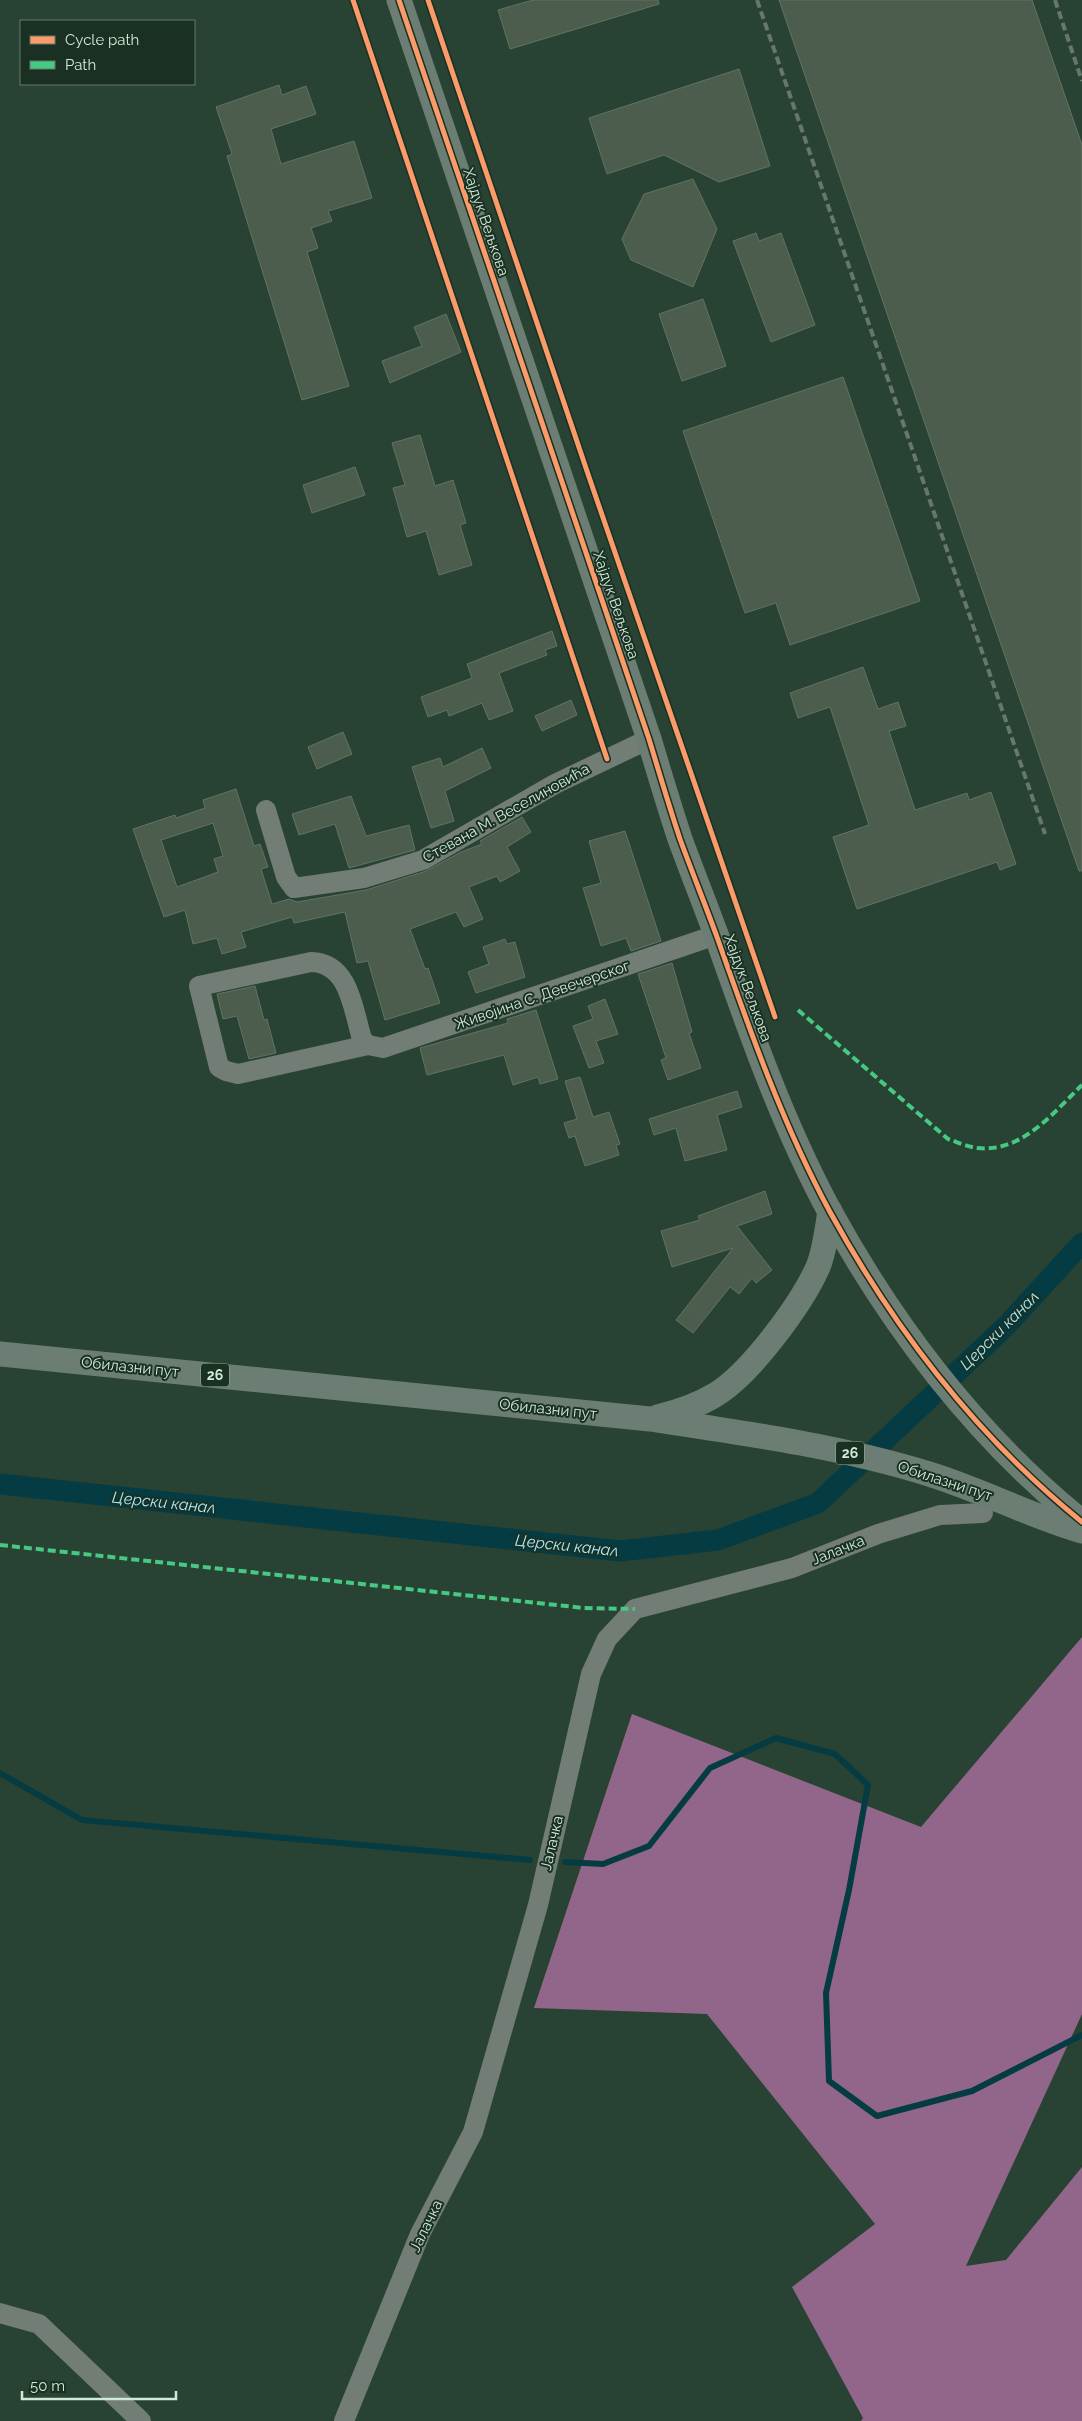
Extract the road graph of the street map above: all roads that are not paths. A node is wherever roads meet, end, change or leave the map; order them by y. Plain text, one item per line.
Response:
1 (399, 0) edge
2 (649, 739) junction
3 (266, 810) dead end
4 (716, 935) junction
5 (368, 1044) junction
6 (830, 1211) junction
7 (0, 1354) edge
8 (650, 1419) junction
9 (984, 1512) dead end
10 (1082, 1522) edge
11 (1082, 1531) edge
12 (0, 2313) edge
13 (141, 2421) edge
14 (344, 2421) edge

1 - 2 main road, Хајдук Вељкова
2 - 3 street, Стевана М. Веселиновића
2 - 4 main road, Хајдук Вељкова
4 - 5 street, Живојина С. Девечерског
4 - 6 main road, Хајдук Вељкова
5 - 5 street, Живојина С. Девечерског
6 - 8 main road
6 - 10 main road, Хајдук Вељкова
7 - 8 main road, Обилазни пут / 26
8 - 11 main road, Обилазни пут / 26
9 - 14 street, Јалачка
12 - 13 street

